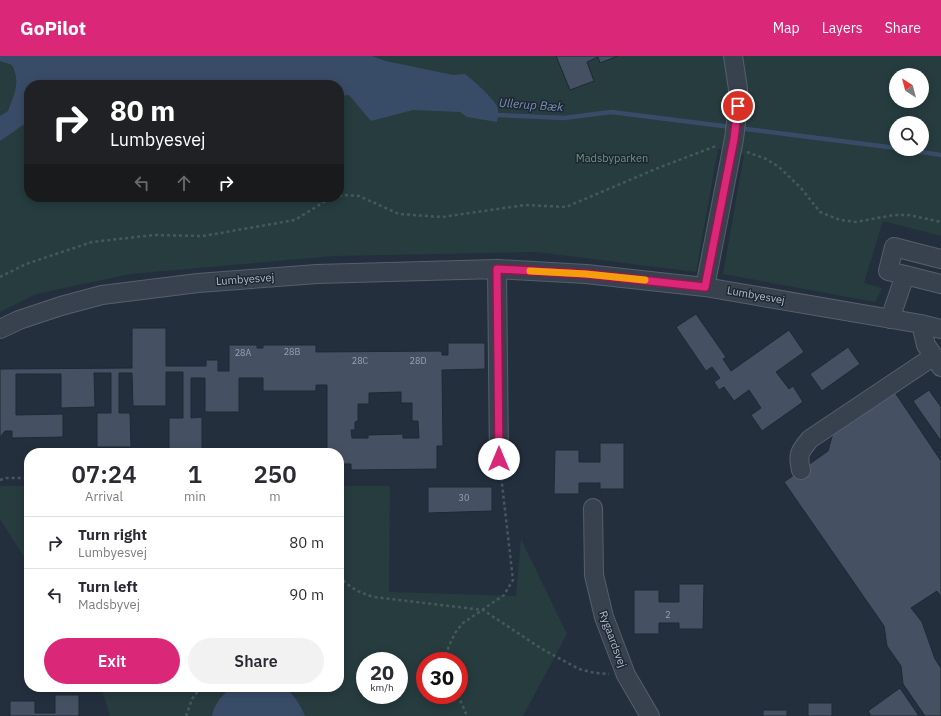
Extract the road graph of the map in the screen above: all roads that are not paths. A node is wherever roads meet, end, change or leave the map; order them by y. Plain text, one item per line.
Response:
1 (733, 56) edge
2 (941, 259) edge
3 (497, 269) junction
4 (905, 274) junction
5 (941, 284) edge
6 (705, 287) junction
7 (890, 319) junction
8 (921, 324) junction
9 (0, 329) edge
10 (941, 329) edge
11 (937, 361) edge
12 (499, 459) road end
13 (801, 470) dead end
14 (593, 508) dead end
15 (650, 716) edge

1 - 6 street
2 - 4 street
3 - 6 street, Lumbyesvej
3 - 9 street, Lumbyesvej
3 - 12 street
4 - 5 street
4 - 7 street
6 - 7 street, Lumbyesvej
7 - 8 street, Lumbyesvej
8 - 10 street, Lumbyesvej
8 - 11 street
11 - 13 street
14 - 15 street, Rygaardsvej

